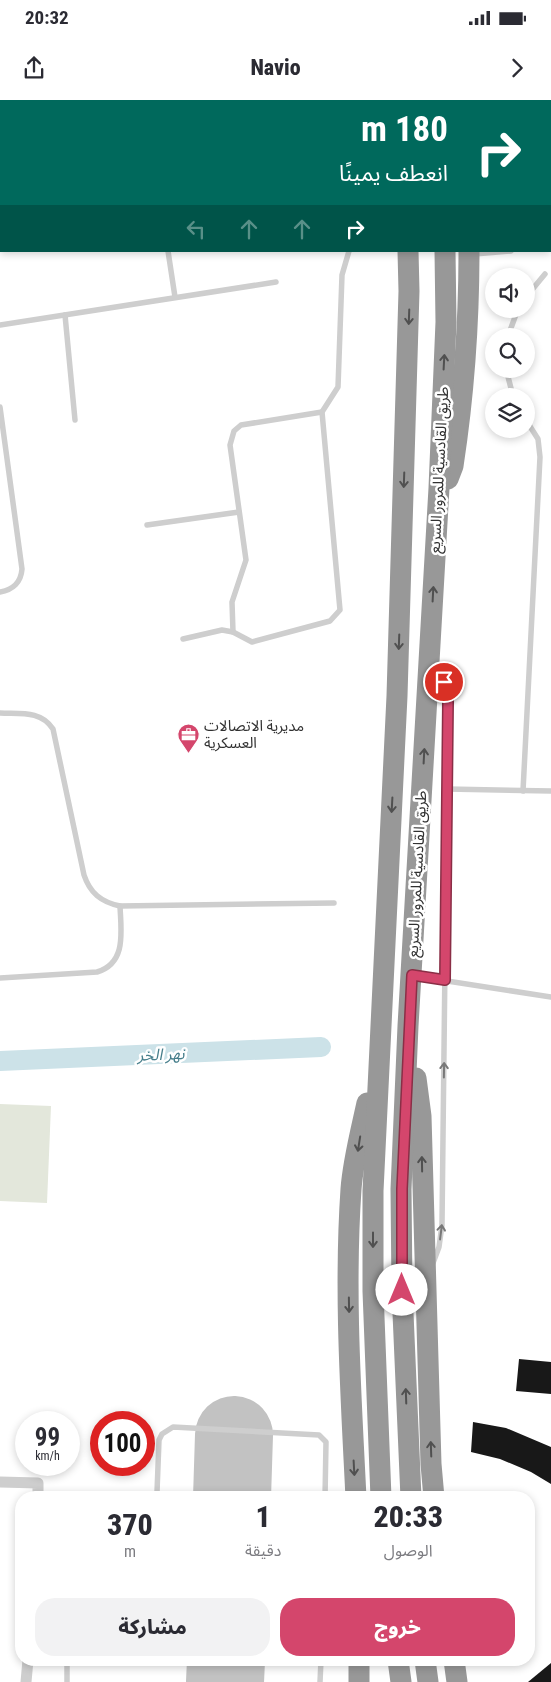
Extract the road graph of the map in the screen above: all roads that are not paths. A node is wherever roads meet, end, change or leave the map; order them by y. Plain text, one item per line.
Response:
1 (168, 252) edge
2 (349, 252) edge
3 (395, 252) edge
4 (408, 252) edge
5 (445, 252) edge
6 (503, 252) edge
7 (469, 253) edge
8 (545, 274) dead end
9 (276, 282) dead end
10 (535, 286) edge
11 (410, 291) junction
12 (175, 297) junction
13 (65, 315) junction
14 (0, 325) edge
15 (0, 407) edge
16 (322, 412) junction
17 (76, 420) dead end
18 (535, 434) edge
19 (3, 458) edge
20 (439, 488) junction
21 (239, 512) junction
22 (147, 525) dead end
23 (0, 592) edge
24 (233, 632) junction
25 (183, 639) dead end
26 (429, 662) junction
27 (0, 713) edge
28 (447, 789) junction
29 (523, 791) junction
30 (551, 791) edge
31 (334, 903) dead end
32 (120, 906) junction
33 (412, 975) junction
34 (0, 978) edge
35 (445, 980) junction
36 (551, 997) edge
37 (408, 1026) junction
38 (381, 1027) junction
39 (425, 1278) junction
40 (0, 1482) edge
41 (38, 1491) edge
42 (157, 1491) edge
43 (325, 1491) edge
44 (356, 1491) edge
45 (381, 1491) edge
46 (411, 1491) edge
47 (433, 1491) edge
48 (27, 1666) edge
49 (67, 1666) edge
50 (321, 1666) edge
51 (359, 1666) edge
52 (399, 1666) edge
53 (426, 1666) edge
54 (455, 1666) edge
55 (26, 1682) edge
56 (66, 1682) edge
57 (320, 1682) edge
58 (359, 1682) edge
59 (401, 1682) edge
60 (428, 1682) edge
61 (457, 1682) edge

1 - 12 lane
2 - 16 lane
3 - 11 highway
4 - 11 highway, طريق القادسية للمرور السريع
20 -> 5 highway, طريق القادسية للمرور السريع
6 - 7 lane
7 - 20 highway
8 - 10 lane
9 - 12 lane
11 -> 38 highway, طريق القادسية للمرور السريع
12 - 13 lane
13 - 14 lane
13 - 17 lane
15 - 19 lane
16 - 21 lane
16 - 24 lane
18 - 29 lane
19 - 23 lane
26 -> 20 highway, طريق القادسية للمرور السريع
21 - 22 lane
21 - 24 lane
24 - 25 lane
26 - 28 lane
33 -> 26 highway, طريق القادسية للمرور السريع
27 - 32 lane
28 - 29 lane
28 - 35 lane
29 - 30 lane
31 - 32 lane
32 - 34 lane
33 - 35 lane
33 - 37 highway, طريق القادسية للمرور السريع
35 - 36 lane
39 -> 35 lane
39 -> 37 highway
46 -> 37 highway, طريق القادسية للمرور السريع
38 -> 44 highway
38 -> 45 highway, طريق القادسية للمرور السريع
47 -> 39 highway
40 - 41 street
42 - 43 lane
48 - 55 street
49 - 56 lane
50 - 57 lane
51 - 58 highway
52 - 59 highway
53 - 60 highway
54 - 61 highway

